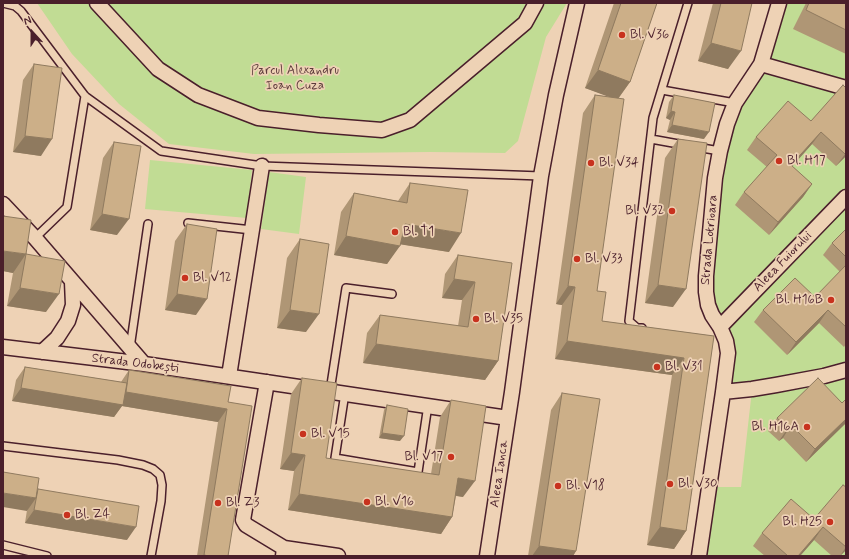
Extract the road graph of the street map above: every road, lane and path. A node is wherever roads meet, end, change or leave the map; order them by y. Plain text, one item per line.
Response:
1 (3, 3) edge
2 (97, 3) edge
3 (536, 3) edge
4 (577, 3) edge
5 (688, 3) edge
6 (779, 3) edge
7 (761, 64) junction
8 (846, 88) edge
9 (662, 90) junction
10 (85, 96) junction
11 (735, 104) junction
12 (651, 139) junction
13 (720, 151) junction
14 (262, 166) junction
15 (541, 176) junction
16 (846, 197) edge
17 (3, 204) edge
18 (188, 223) edge
19 (148, 224) dead end
20 (252, 230) junction
21 (35, 238) junction
22 (72, 282) junction
23 (392, 294) dead end
24 (652, 330) edge
25 (721, 336) junction
26 (3, 347) edge
27 (130, 348) junction
28 (42, 352) junction
29 (144, 364) junction
30 (846, 370) edge
31 (229, 376) junction
32 (267, 382) junction
33 (330, 391) junction
34 (723, 392) junction
35 (345, 393) junction
36 (428, 405) junction
37 (508, 418) junction
38 (3, 446) edge
39 (3, 545) edge
40 (284, 552) edge
41 (47, 556) edge
42 (151, 556) edge
43 (338, 556) edge
44 (487, 556) edge
45 (699, 556) edge

1 - 10 lane
2 - 3 street
4 - 15 street
5 - 9 lane
6 - 7 street, Strada Lotrioara
7 - 8 street
7 - 11 street, Strada Lotrioara
9 - 11 lane
9 - 12 lane
10 - 14 lane
10 - 21 lane
11 - 13 street, Strada Lotrioara
12 - 13 lane
12 - 24 lane
13 - 25 street, Strada Lotrioara
14 - 15 lane
14 - 20 street
15 - 37 street, Aleea Ianca
16 - 25 street, Aleea Fuiorului
17 - 21 street
18 - 20 lane
19 - 27 lane
20 - 31 street
21 - 22 street
22 - 27 street
22 - 28 street
23 - 33 lane
25 - 34 street, Strada Lotrioara
26 - 28 street, Strada Odobești
27 - 29 street
28 - 29 street, Strada Odobești
29 - 31 street, Strada Odobești
30 - 34 street
31 - 32 street, Strada Odobești
32 - 33 street, Strada Odobești
32 - 40 street
33 - 35 street, Strada Odobești
34 - 45 street, Strada Lotrioara
35 - 36 street, Strada Odobești
35 - 36 lane
36 - 37 street, Strada Odobești
37 - 44 street, Aleea Ianca
38 - 42 lane
39 - 41 lane
40 - 43 street

